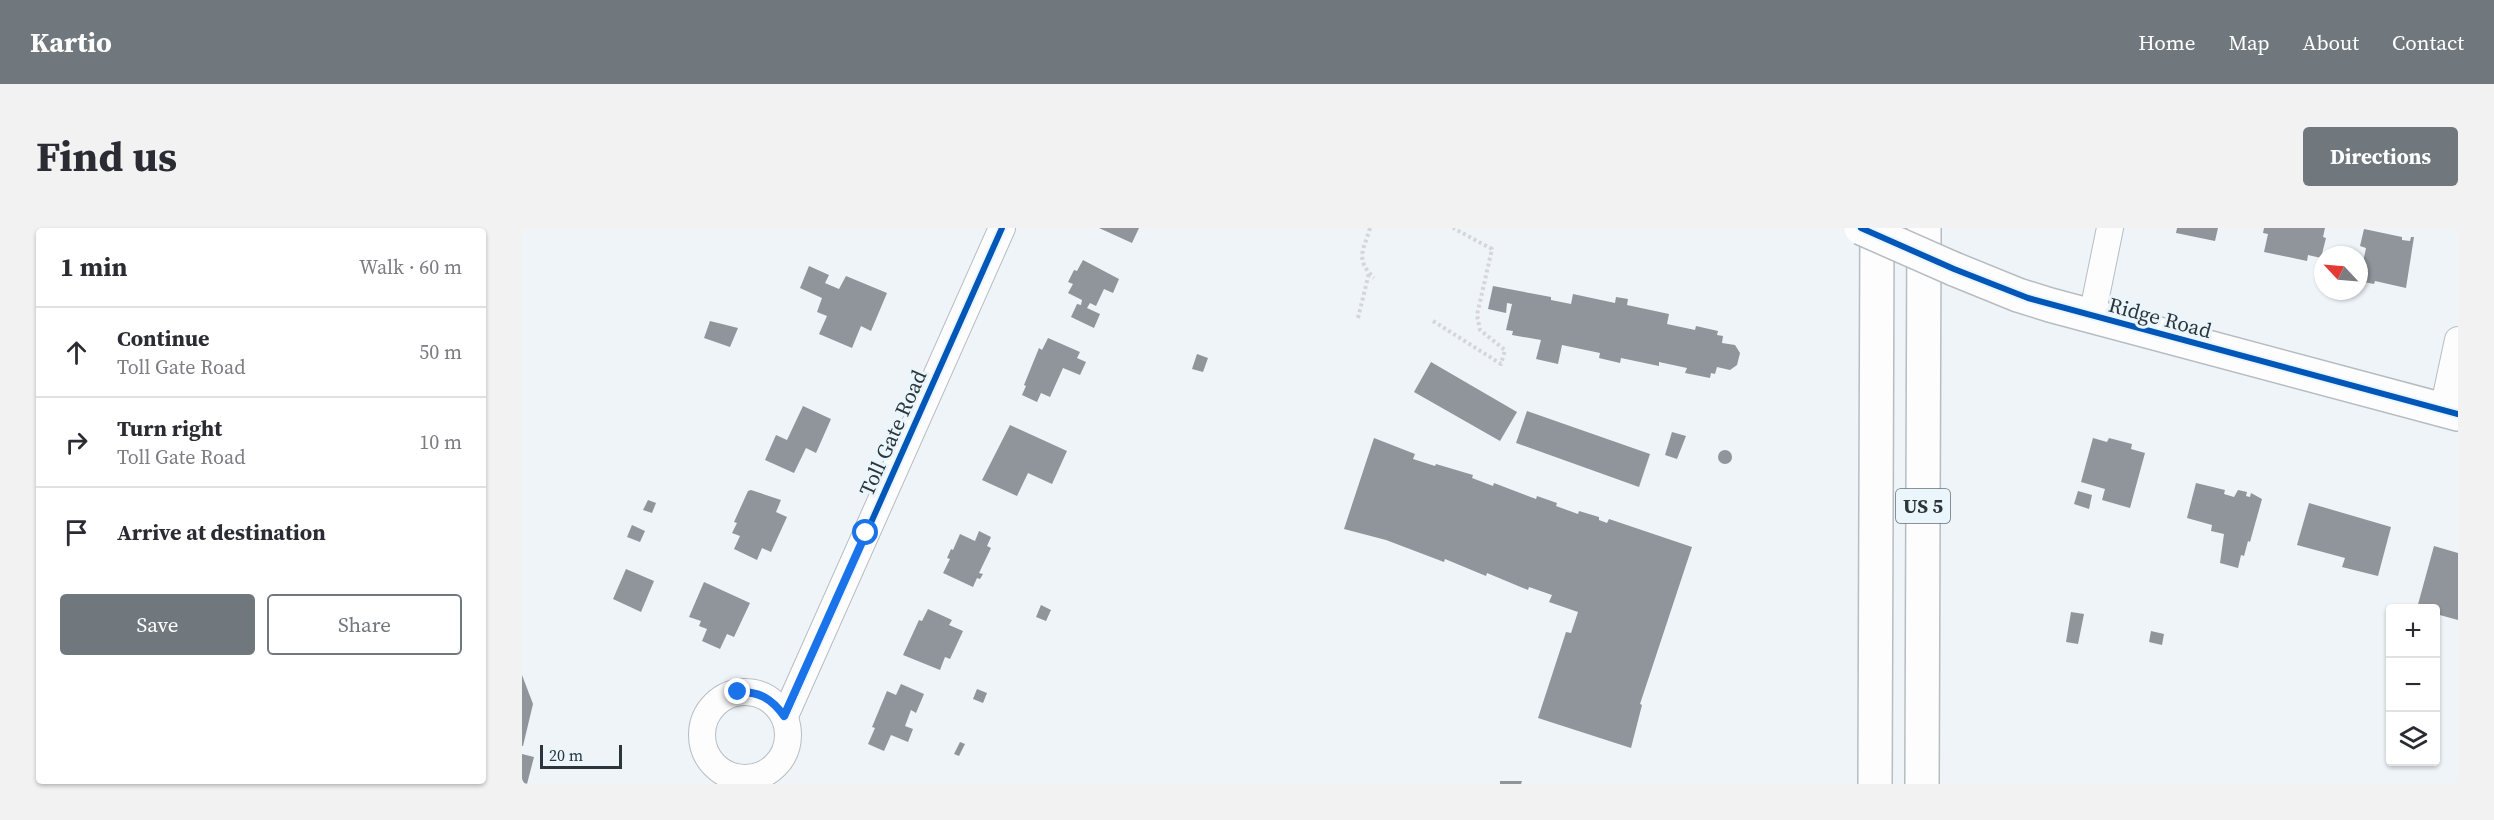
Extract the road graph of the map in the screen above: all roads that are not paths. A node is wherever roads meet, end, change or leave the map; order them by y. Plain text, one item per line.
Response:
1 (1002, 228) edge
2 (1861, 228) edge
3 (1877, 228) edge
4 (1924, 228) edge
5 (2110, 228) edge
6 (2092, 316) junction
7 (2458, 340) edge
8 (2450, 412) edge
9 (784, 716) dead end
10 (1875, 784) edge
11 (1922, 784) edge

1 - 9 street, Toll Gate Road
2 - 6 main road, Ridge Road, bridge
3 - 10 main road, US 5
4 - 11 main road, US 5
5 - 6 street
6 - 8 main road, Ridge Road
7 - 8 street

